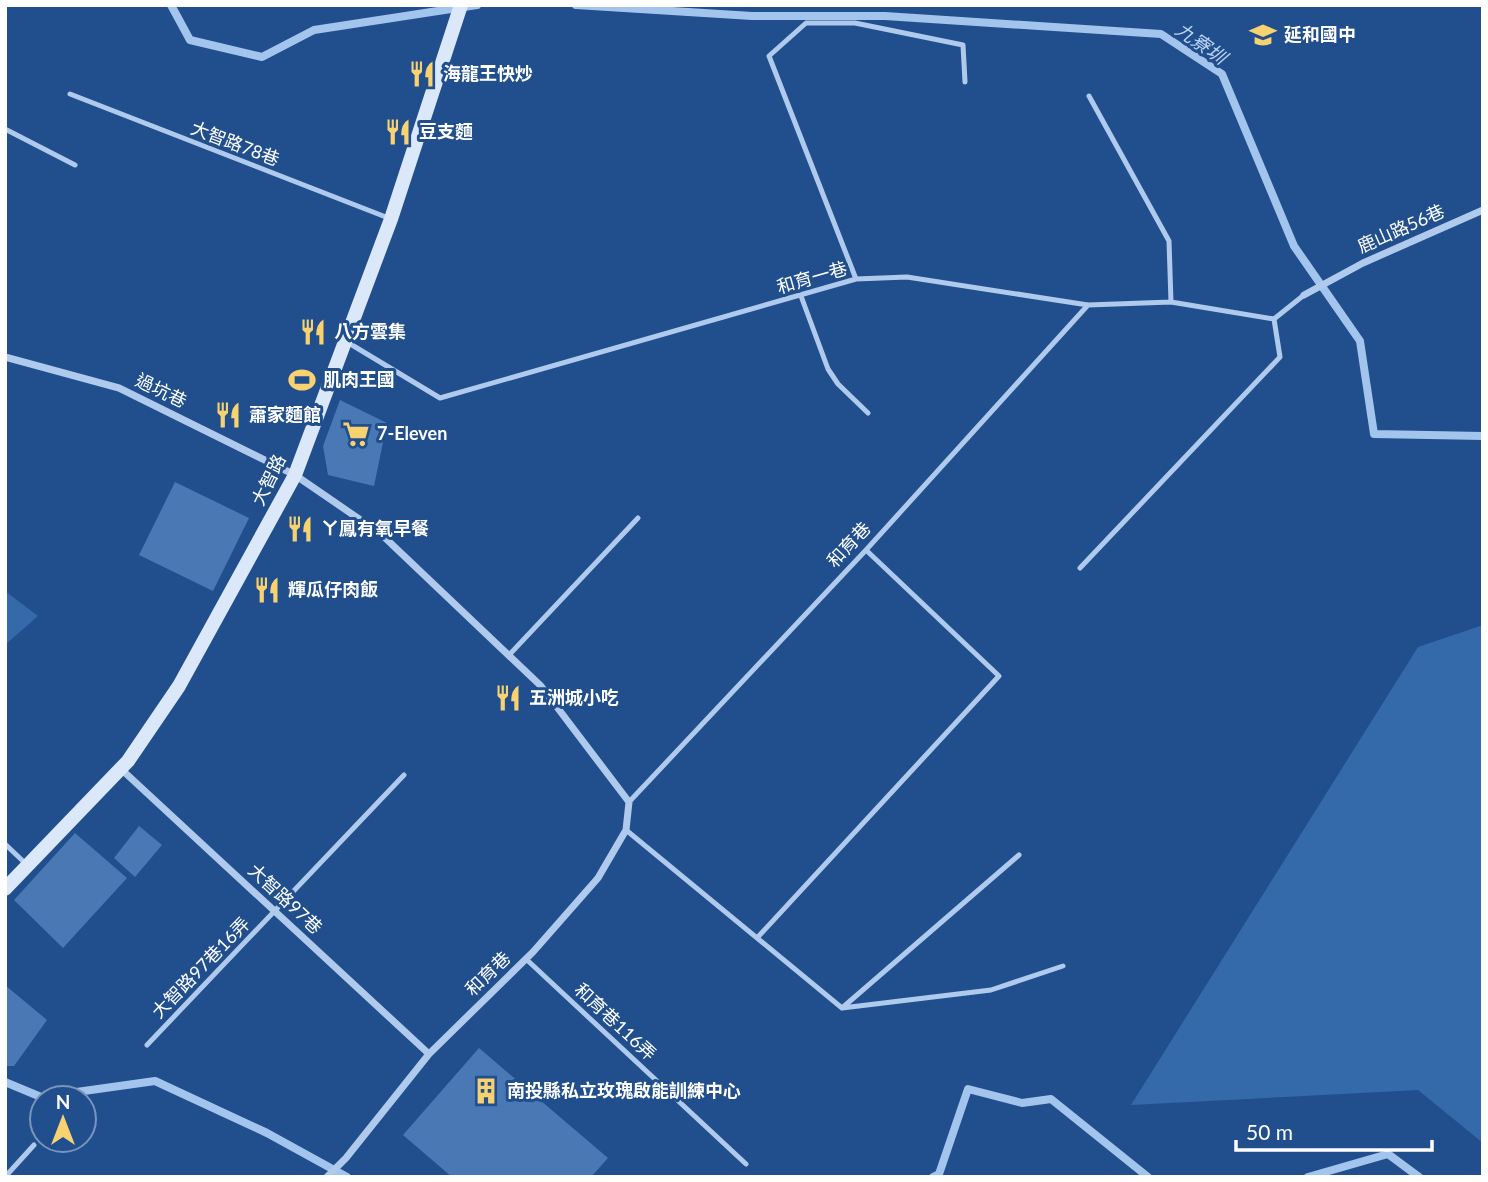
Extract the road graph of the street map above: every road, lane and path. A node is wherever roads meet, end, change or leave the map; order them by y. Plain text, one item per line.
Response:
1 (461, 5) edge
2 (965, 82) dead end
3 (70, 94) dead end
4 (1089, 96) dead end
5 (5, 129) edge
6 (75, 165) dead end
7 (1483, 210) edge
8 (391, 219) junction
9 (856, 279) junction
10 (1304, 295) joint
11 (801, 296) junction
12 (1171, 302) junction
13 (1088, 305) junction
14 (1274, 319) junction
15 (345, 341) junction
16 (5, 357) edge
17 (868, 413) dead end
18 (295, 475) junction
19 (638, 518) dead end
20 (866, 550) junction
21 (1080, 568) dead end
22 (509, 655) junction
23 (121, 768) junction
24 (404, 775) dead end
25 (629, 802) junction
26 (626, 830) junction
27 (5, 844) edge
28 (1019, 855) dead end
29 (28, 866) junction
30 (5, 889) edge
31 (275, 912) junction
32 (757, 938) junction
33 (526, 958) junction
34 (1063, 966) dead end
35 (842, 1008) junction
36 (147, 1045) dead end
37 (429, 1054) junction
38 (28, 1152) edge
39 (746, 1164) dead end
40 (5, 1177) edge
41 (327, 1177) edge

1 - 8 street, 大智路
2 - 9 lane
3 - 8 lane, 大智路78巷
4 - 12 lane
5 - 6 lane
7 - 10 street, 鹿山路56巷
8 - 15 street, 大智路
9 - 11 lane, 和育一巷
9 - 13 lane, 和育一巷
10 - 14 lane
11 - 15 lane, 和育一巷
11 - 17 lane
12 - 13 lane, 和育一巷
12 - 14 lane, 和育一巷
13 - 20 lane, 和育巷
14 - 21 lane
15 - 18 street, 大智路
16 - 18 street, 過坑巷
18 - 22 street
18 - 23 street, 大智路
19 - 22 lane
20 - 25 lane, 和育巷
20 - 32 lane
22 - 25 street
23 - 29 street, 大智路
23 - 31 street, 大智路97巷
24 - 31 lane, 大智路97巷16弄
25 - 26 street, 和育巷
26 - 32 lane
26 - 33 street, 和育巷
27 - 29 lane
28 - 35 lane
29 - 30 street, 大智路
31 - 36 lane, 大智路97巷16弄
31 - 37 street, 大智路97巷
32 - 35 lane
33 - 37 street, 和育巷
33 - 39 lane, 和育巷116弄
34 - 35 lane
37 - 41 street, 和育巷
38 - 40 lane

